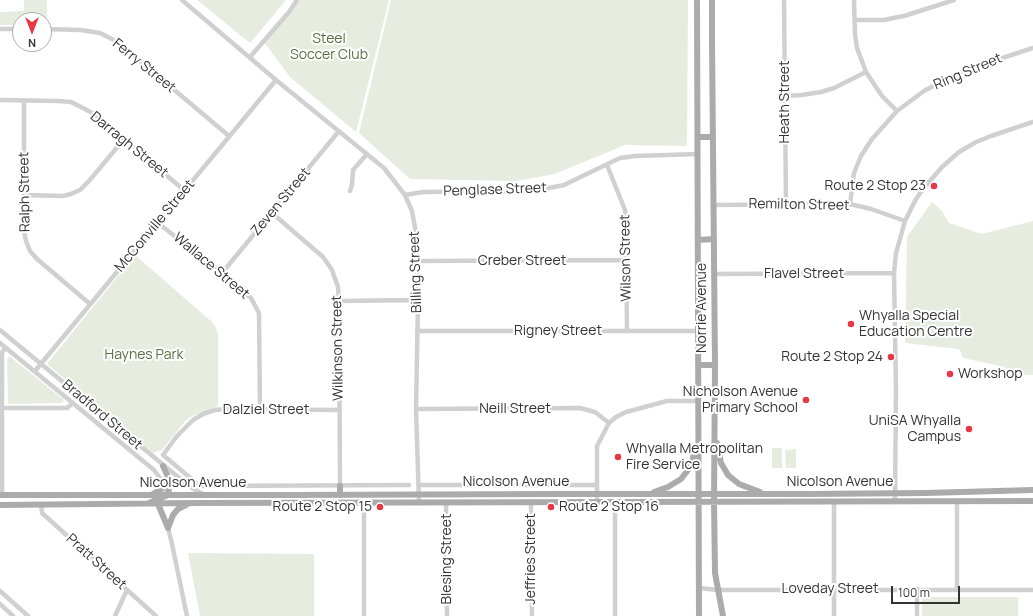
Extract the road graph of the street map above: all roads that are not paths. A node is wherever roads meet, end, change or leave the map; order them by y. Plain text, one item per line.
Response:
1 (182, 0) edge
2 (297, 0) edge
3 (697, 0) edge
4 (712, 0) edge
5 (784, 0) edge
6 (854, 0) edge
7 (954, 0) edge
8 (855, 20) junction
9 (0, 29) edge
10 (12, 29) edge
11 (52, 29) edge
12 (1033, 48) edge
13 (250, 57) junction
14 (866, 72) junction
15 (276, 80) junction
16 (786, 96) junction
17 (0, 100) edge
18 (24, 101) junction
19 (897, 111) junction
20 (1033, 122) edge
21 (339, 131) junction
22 (230, 136) junction
23 (698, 137) junction
24 (713, 137) junction
25 (124, 139) junction
26 (367, 154) junction
27 (698, 154) junction
28 (607, 164) junction
29 (185, 191) junction
30 (350, 191) dead end
31 (24, 195) junction
32 (405, 195) junction
33 (786, 204) junction
34 (850, 204) junction
35 (713, 205) junction
36 (272, 213) junction
37 (905, 221) junction
38 (158, 223) junction
39 (714, 239) junction
40 (698, 240) junction
41 (626, 260) junction
42 (418, 261) junction
43 (222, 273) junction
44 (714, 274) junction
45 (894, 274) junction
46 (418, 300) junction
47 (339, 301) junction
48 (90, 304) junction
49 (0, 330) edge
50 (417, 331) junction
51 (627, 331) junction
52 (698, 331) junction
53 (0, 343) edge
54 (6, 348) junction
55 (41, 364) junction
56 (698, 365) junction
57 (715, 365) junction
58 (35, 371) junction
59 (698, 401) junction
60 (74, 403) junction
61 (1, 408) edge
62 (416, 409) junction
63 (260, 410) junction
64 (339, 410) junction
65 (609, 423) junction
66 (714, 429) junction
67 (698, 431) junction
68 (163, 456) junction
69 (152, 457) junction
70 (163, 466) junction
71 (163, 485) junction
72 (409, 485) dead end
73 (597, 485) junction
74 (340, 486) junction
75 (419, 486) junction
76 (1033, 490) edge
77 (895, 493) junction
78 (597, 494) junction
79 (644, 494) junction
80 (699, 494) junction
81 (714, 494) junction
82 (770, 494) junction
83 (1, 495) edge
84 (87, 495) junction
85 (151, 495) junction
86 (168, 495) junction
87 (208, 495) junction
88 (340, 495) junction
89 (419, 495) junction
90 (291, 496) junction
91 (1033, 501) edge
92 (714, 502) junction
93 (834, 502) junction
94 (895, 502) junction
95 (957, 502) junction
96 (189, 503) junction
97 (198, 503) junction
98 (291, 503) junction
99 (419, 503) junction
100 (446, 503) junction
101 (531, 503) junction
102 (597, 503) junction
103 (615, 503) junction
104 (699, 503) junction
105 (87, 504) junction
106 (148, 504) junction
107 (158, 504) junction
108 (364, 504) junction
109 (0, 505) edge
110 (41, 505) junction
111 (168, 528) junction
112 (699, 588) junction
113 (834, 589) junction
114 (917, 589) junction
115 (957, 589) junction
116 (127, 590) junction
117 (718, 590) junction
118 (1033, 590) edge
119 (0, 591) edge
120 (0, 604) edge
121 (13, 616) edge
122 (28, 616) edge
123 (115, 616) edge
124 (156, 616) edge
125 (187, 616) edge
126 (364, 616) edge
127 (447, 616) edge
128 (532, 616) edge
129 (615, 616) edge
130 (699, 616) edge
131 (723, 616) edge
132 (834, 616) edge
133 (917, 616) edge

1 - 13 street, Billing Street
2 - 13 street
3 - 23 main road, Norrie Avenue
4 - 24 main road, Norrie Avenue
5 - 16 street, Heath Street
6 - 8 street
7 - 8 street
8 - 14 street
9 - 10 street
11 - 22 street, Ferry Street
12 - 19 street, Ring Street
13 - 15 street, Billing Street
14 - 16 street
14 - 19 street
15 - 21 street, Billing Street
15 - 22 street, McConville Street
16 - 33 street, Heath Street
17 - 18 street, Darragh Street
18 - 25 street, Darragh Street
18 - 31 street, Ralph Street
19 - 34 street, Ring Street
20 - 37 street
21 - 26 street, Billing Street
21 - 36 street, Zeven Street
22 - 29 street, McConville Street
23 - 24 main road
23 - 27 main road, Norrie Avenue
24 - 35 main road, Norrie Avenue
25 - 29 street, Darragh Street
25 - 31 street
26 - 30 street
26 - 32 street, Billing Street
27 - 28 street, Penglase Street
27 - 40 main road, Norrie Avenue
28 - 32 street, Penglase Street
28 - 41 street, Wilson Street
29 - 38 street, McConville Street
31 - 48 street, Ralph Street
32 - 42 street, Billing Street
33 - 34 street, Remilton Street
33 - 35 street, Remilton Street
34 - 37 street, Remilton Street
35 - 39 main road, Norrie Avenue
36 - 43 street, Zeven Street
36 - 47 street, Wilkinson Street
37 - 45 street
38 - 43 street, Wallace Street
38 - 48 street, McConville Street
39 - 40 main road
39 - 44 main road, Norrie Avenue
40 - 52 main road, Norrie Avenue
41 - 42 street, Creber Street
41 - 51 street, Wilson Street
42 - 46 street, Billing Street
43 - 63 street, Wallace Street
44 - 45 street, Flavel Street
44 - 57 main road, Norrie Avenue
45 - 77 street
46 - 47 street
46 - 50 street, Billing Street
47 - 64 street, Wilkinson Street
48 - 55 street, McConville Street
49 - 55 street, Bradford Street
50 - 51 street, Rigney Street
50 - 62 street, Billing Street
51 - 52 street, Rigney Street
52 - 56 main road, Norrie Avenue
53 - 54 street, Bradford Street
54 - 58 street, Bradford Street
54 - 61 street
55 - 58 street, McConville Street
55 - 69 street, Bradford Street
56 - 57 main road
56 - 59 main road, Norrie Avenue
57 - 66 main road, Norrie Avenue
58 - 60 street, Bradford Street
59 - 65 street
59 - 67 main road, Norrie Avenue
60 - 61 street
60 - 71 street, Bradford Street
61 - 83 street
62 - 65 street, Neill Street
62 - 75 street, Billing Street
63 - 64 street, Dalziel Street
63 - 68 street, Dalziel Street
64 - 74 street, Wilkinson Street
65 - 73 street
66 - 81 main road, Norrie Avenue
66 - 82 main road
67 - 79 main road
67 - 80 main road, Norrie Avenue
68 - 69 street
68 - 70 street
68 - 74 street, Nicolson Avenue
69 - 70 street, Bradford Street
70 - 86 main road
70 - 87 street, Bradford Street
71 - 85 main road
71 - 86 street, Bradford Street
72 - 74 street, Nicolson Avenue
73 - 75 street, Nicolson Avenue
73 - 78 street
74 - 88 main road
75 - 89 street, Billing Street
76 - 77 main road, Nicolson Avenue
77 - 82 main road, Nicolson Avenue
77 - 94 street
78 - 79 main road, Nicolson Avenue
78 - 89 main road, Nicolson Avenue
78 - 102 street
79 - 80 main road, Nicolson Avenue
80 - 81 main road, Nicolson Avenue
80 - 104 main road, Norrie Avenue
81 - 82 main road, Nicolson Avenue
81 - 92 main road, Norrie Avenue
83 - 84 main road, Nicolson Avenue
84 - 85 main road, Nicolson Avenue
84 - 105 main road
85 - 86 main road, Nicolson Avenue
86 - 87 main road, Nicolson Avenue
86 - 97 main road
86 - 106 main road
87 - 90 main road, Nicolson Avenue
88 - 89 main road, Nicolson Avenue
88 - 90 main road, Nicolson Avenue
89 - 99 street, Billing Street
90 - 98 main road
91 - 95 main road, Nicolson Avenue
92 - 93 main road, Nicolson Avenue
92 - 104 main road, Nicolson Avenue
92 - 117 main road, Norrie Avenue
93 - 94 main road, Nicolson Avenue
93 - 113 street
94 - 95 main road, Nicolson Avenue
95 - 115 street
96 - 97 main road, Nicolson Avenue
96 - 107 main road, Nicolson Avenue
96 - 111 main road
97 - 98 main road, Nicolson Avenue
98 - 108 main road, Nicolson Avenue
99 - 100 main road, Nicolson Avenue
99 - 108 main road, Nicolson Avenue
100 - 101 main road, Nicolson Avenue
100 - 127 street, Blesing Street
101 - 102 main road, Nicolson Avenue
101 - 128 street, Jeffries Street
102 - 103 main road, Nicolson Avenue
103 - 104 main road, Nicolson Avenue
103 - 129 street
104 - 112 main road, Norrie Avenue
105 - 106 main road, Nicolson Avenue
105 - 110 main road, Nicolson Avenue
106 - 107 main road, Nicolson Avenue
107 - 111 main road
108 - 126 street
109 - 110 main road, Nicolson Avenue
110 - 116 street, Pratt Street
111 - 125 street
112 - 117 street, Loveday Street
112 - 130 main road, Norrie Avenue
113 - 114 street, Loveday Street
113 - 117 street, Loveday Street
113 - 132 street
114 - 115 street, Loveday Street
114 - 133 street
115 - 118 street, Loveday Street
116 - 123 street
116 - 124 street, Pratt Street
117 - 131 main road, Norrie Avenue
119 - 122 street
120 - 121 street

